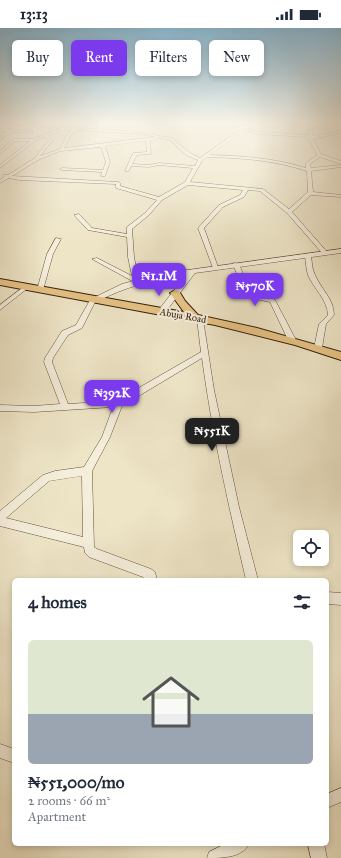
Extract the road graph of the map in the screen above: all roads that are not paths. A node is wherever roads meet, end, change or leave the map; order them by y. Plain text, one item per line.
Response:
1 (30, 162) edge
2 (108, 162) edge
3 (132, 162) edge
4 (199, 162) edge
5 (278, 162) edge
6 (311, 162) edge
7 (341, 164) edge
8 (196, 167) junction
9 (62, 169) dead end
10 (309, 170) junction
11 (105, 171) junction
12 (0, 175) edge
13 (8, 177) junction
14 (0, 182) edge
15 (101, 182) junction
16 (187, 183) junction
17 (246, 188) junction
18 (310, 193) junction
19 (341, 196) edge
20 (160, 199) junction
21 (289, 212) junction
22 (77, 215) dead end
23 (129, 236) junction
24 (58, 239) dead end
25 (341, 251) edge
26 (325, 253) junction
27 (308, 256) junction
28 (95, 259) dead end
29 (236, 264) junction
30 (215, 268) junction
31 (194, 270) junction
32 (136, 281) junction
33 (0, 282) edge
34 (26, 287) junction
35 (40, 290) junction
36 (175, 293) junction
37 (93, 300) junction
38 (0, 308) edge
39 (161, 312) junction
40 (198, 319) junction
41 (292, 340) junction
42 (318, 348) junction
43 (205, 353) junction
44 (341, 356) edge
45 (118, 404) junction
46 (65, 407) junction
47 (0, 408) edge
48 (87, 471) junction
49 (0, 517) edge
50 (0, 521) edge
51 (88, 543) junction
52 (151, 578) edge
53 (252, 578) edge
54 (329, 598) edge
55 (341, 599) edge
56 (0, 751) edge
57 (12, 755) edge
58 (341, 795) edge
59 (329, 800) edge
60 (237, 846) edge
61 (316, 846) edge
62 (215, 858) edge
63 (319, 858) edge

1 - 13 street
2 - 11 street
3 - 8 street
4 - 8 street
5 - 10 street
6 - 10 street
7 - 10 street
8 - 16 street
9 - 11 street
10 - 18 street
11 - 15 street
12 - 13 street
13 - 14 street
13 - 15 street
15 - 20 street
16 - 17 street
16 - 20 street
17 - 21 street
17 - 30 street
18 - 19 street
18 - 21 street
20 - 23 street
21 - 26 street
22 - 23 street
23 - 32 street
24 - 35 street
25 - 26 street
26 - 27 street
27 - 29 street
27 - 42 street
28 - 32 street
29 - 30 street
29 - 41 street
30 - 31 street
31 - 32 street
31 - 36 street
32 - 37 street
33 - 34 main road, Abuja Road
34 - 35 main road, Abuja Road
34 - 38 street
35 - 37 main road, Abuja Road
36 - 39 street
36 - 40 main road
37 - 39 main road, Abuja Road
37 - 46 street
39 - 40 main road, Abuja Road
40 - 41 main road, Abuja Road
40 - 43 street
41 - 42 main road, Abuja Road
42 - 44 main road, Abuja Road
43 - 45 street
43 - 53 street
45 - 46 street
45 - 48 street
46 - 47 street
48 - 49 street
48 - 51 street
50 - 51 street
51 - 52 street
54 - 55 street
56 - 57 street
58 - 59 street
60 - 62 street
61 - 63 street

